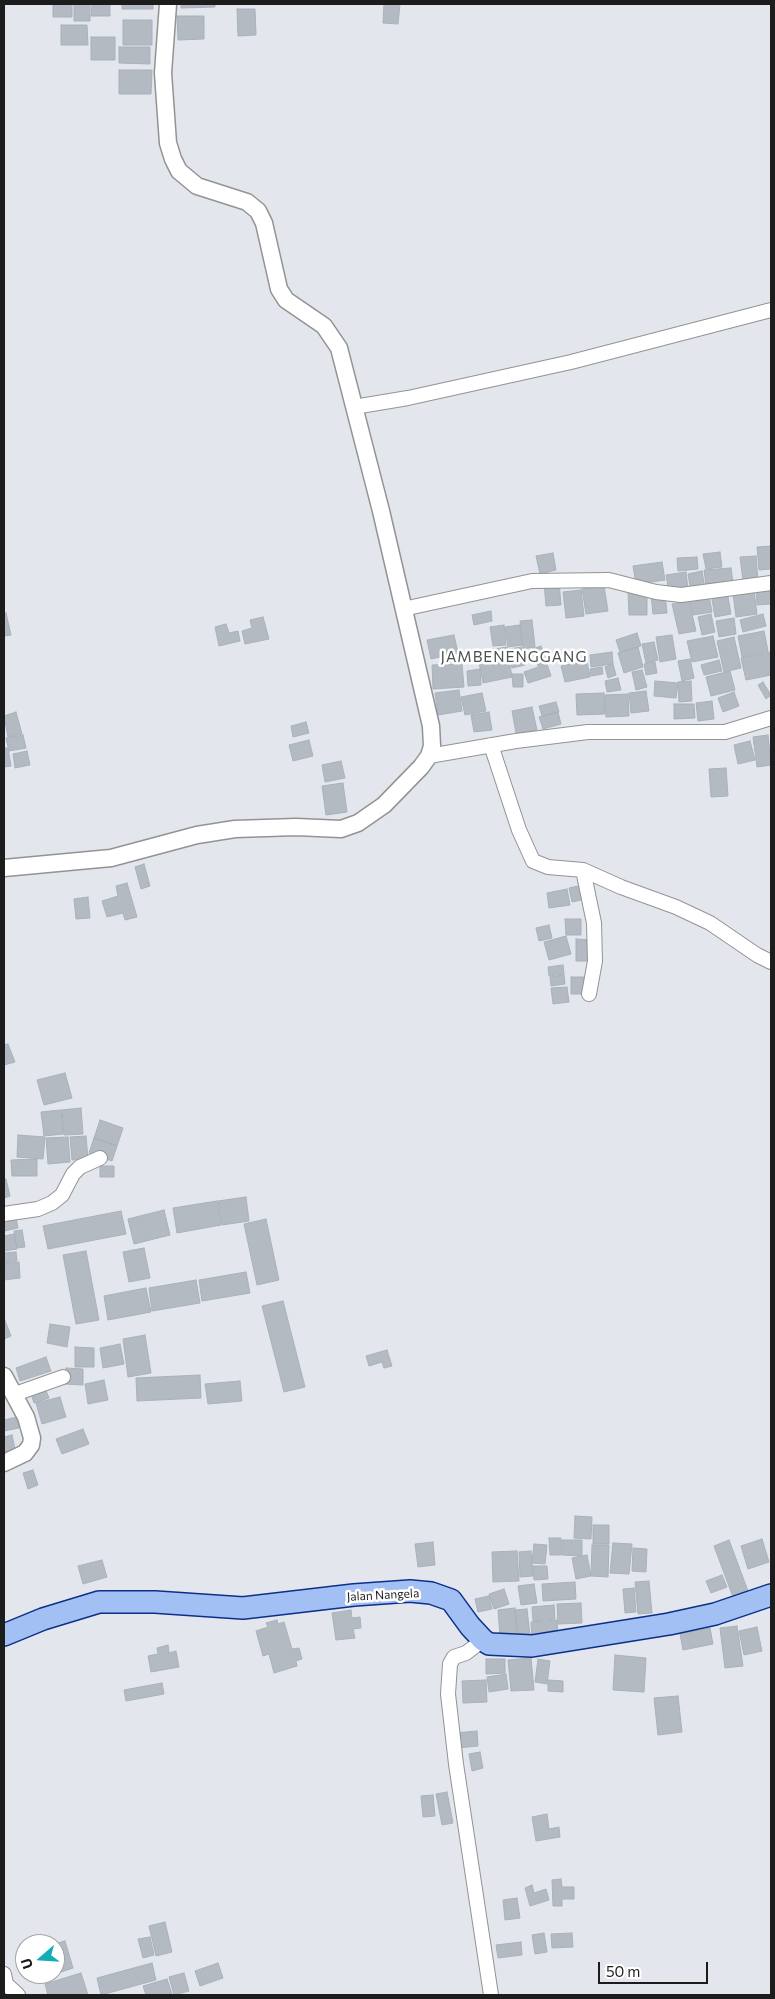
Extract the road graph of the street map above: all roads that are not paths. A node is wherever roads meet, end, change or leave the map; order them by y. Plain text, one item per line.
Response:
1 (168, 4) edge
2 (771, 310) edge
3 (354, 407) junction
4 (771, 583) edge
5 (403, 609) junction
6 (771, 718) edge
7 (492, 745) junction
8 (429, 756) junction
9 (4, 868) edge
10 (583, 870) junction
11 (771, 962) edge
12 (589, 994) dead end
13 (100, 1158) dead end
14 (4, 1214) edge
15 (4, 1376) edge
16 (64, 1377) dead end
17 (15, 1394) junction
18 (4, 1463) edge
19 (771, 1595) edge
20 (4, 1634) edge
21 (482, 1640) junction
22 (4, 1974) edge
23 (18, 1995) edge
24 (491, 1995) edge

1 - 3 street
2 - 3 street
3 - 5 street
4 - 5 street
5 - 8 street
6 - 7 street
7 - 8 street
7 - 10 street
8 - 9 street
10 - 11 street
10 - 12 street
13 - 14 street
15 - 17 street
16 - 17 street
17 - 18 street
19 - 21 main road
20 - 21 main road, Jalan Nangela
21 - 24 street
22 - 23 street

